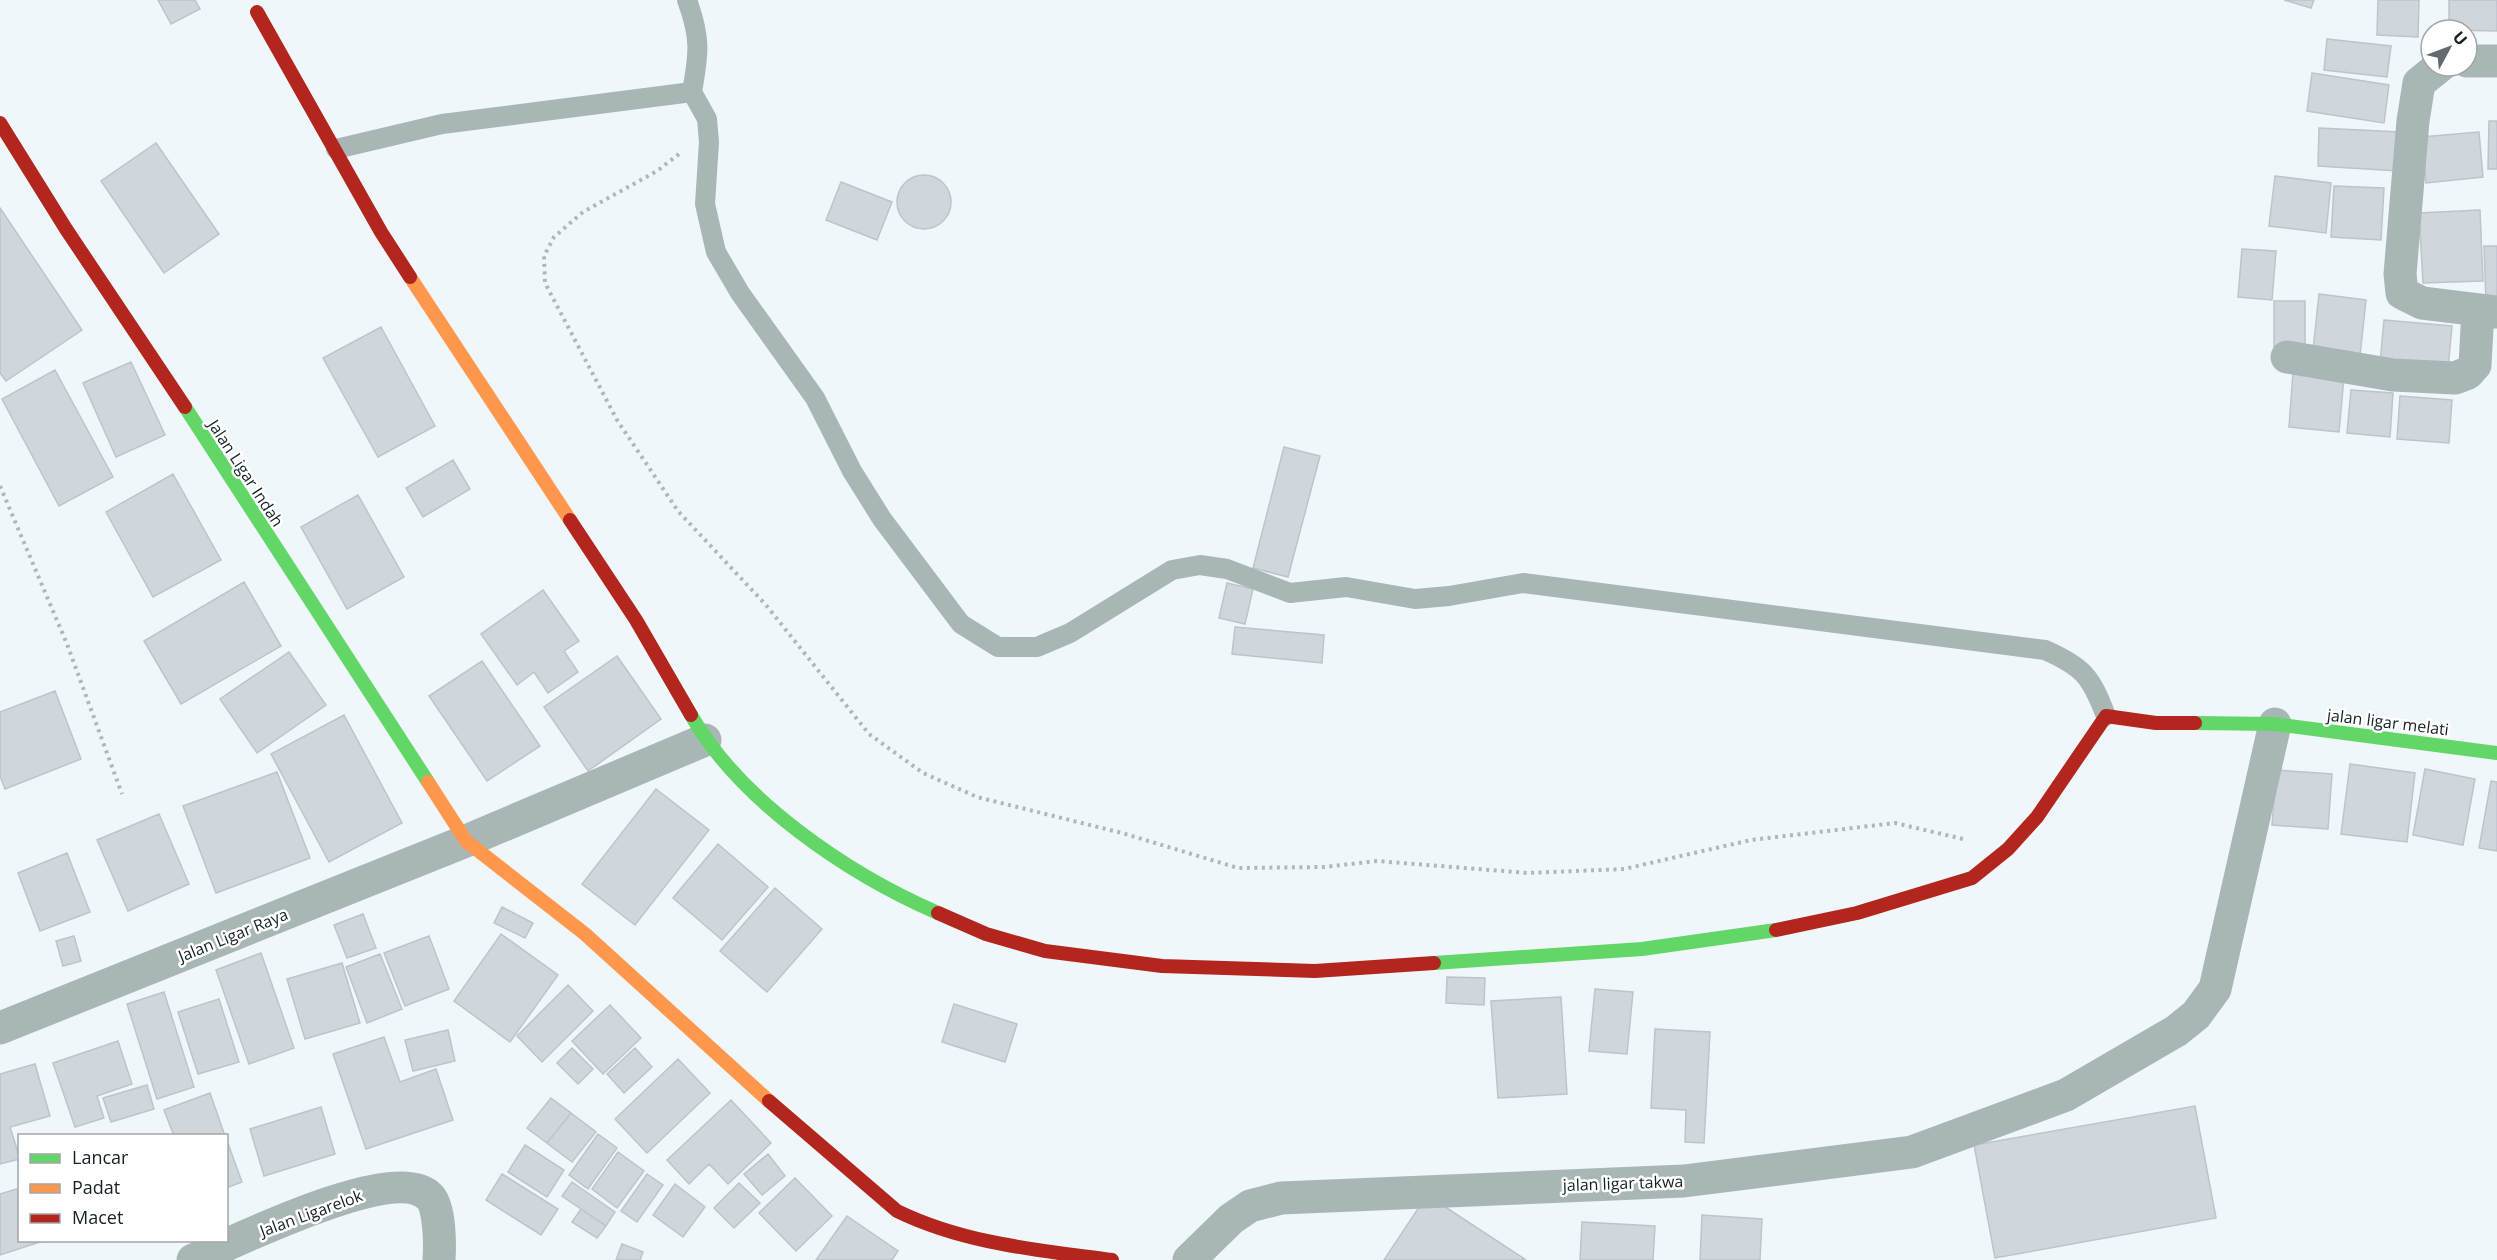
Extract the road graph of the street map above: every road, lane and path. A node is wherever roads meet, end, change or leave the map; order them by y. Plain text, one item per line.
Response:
1 (687, 0) edge
2 (257, 12) dead end
3 (2479, 61) edge
4 (2497, 61) edge
5 (2425, 78) edge
6 (692, 92) junction
7 (707, 119) junction
8 (0, 123) edge
9 (336, 149) junction
10 (2488, 311) edge
11 (2287, 357) dead end
12 (0, 486) edge
13 (2106, 716) junction
14 (2275, 724) junction
15 (705, 740) junction
16 (2497, 753) edge
17 (122, 794) dead end
18 (466, 841) junction
19 (2008, 849) junction
20 (0, 1028) edge
21 (193, 1260) edge
22 (439, 1260) edge
23 (1112, 1260) edge
24 (1189, 1260) edge

1 - 6 lane
2 - 9 street
3 - 4 street
5 - 10 street
6 - 7 lane
6 - 9 lane
7 - 13 lane
7 - 19 path
8 - 18 street, Jalan Ligar Indah
9 - 15 street
10 - 11 street
12 - 17 path
13 - 14 street, jalan ligar melati
13 - 19 street
14 - 16 street, jalan ligar melati
14 - 24 street, jalan ligar takwa
15 - 18 street, Jalan Ligar Raya
15 - 19 street
18 - 20 street, Jalan Ligar Raya
18 - 23 street, Jalan Ligar Indah
21 - 22 street, Jalan Ligarelok

